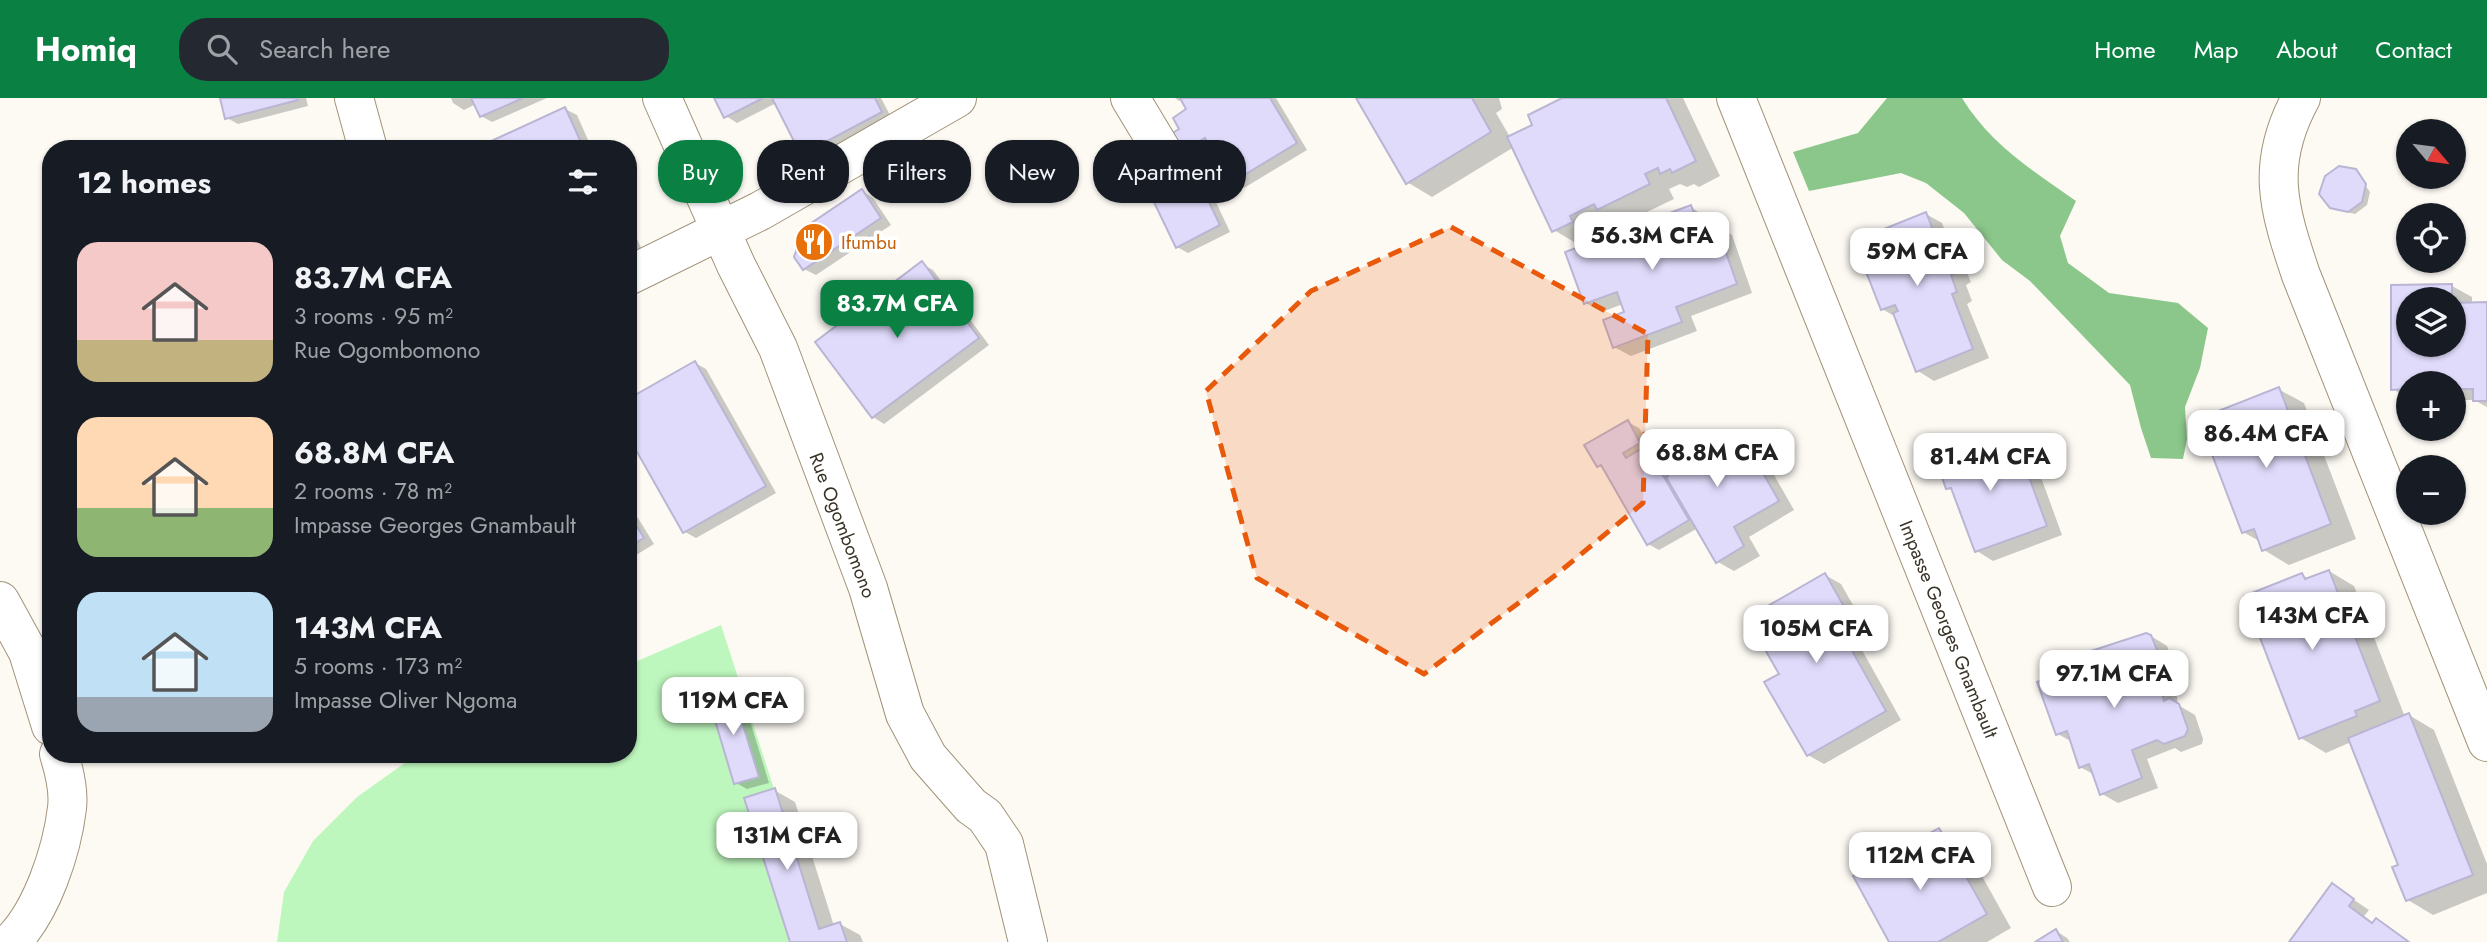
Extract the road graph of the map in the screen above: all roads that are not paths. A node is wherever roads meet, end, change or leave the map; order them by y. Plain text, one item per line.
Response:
1 (354, 98) edge
2 (662, 98) edge
3 (957, 98) edge
4 (1130, 98) edge
5 (1736, 98) edge
6 (2301, 98) edge
7 (366, 140) edge
8 (1155, 140) edge
9 (722, 232) junction
10 (637, 272) edge
11 (0, 601) edge
12 (42, 696) edge
13 (2487, 742) edge
14 (60, 763) edge
15 (2052, 887) dead end
16 (11, 942) edge
17 (1028, 942) edge

1 - 7 street
2 - 9 street, Rue Ogombomono
3 - 9 street
4 - 8 street
5 - 15 street, Impasse Georges Gnambault
6 - 13 street
9 - 10 street
9 - 17 street, Rue Ogombomono
11 - 12 street
14 - 16 street

